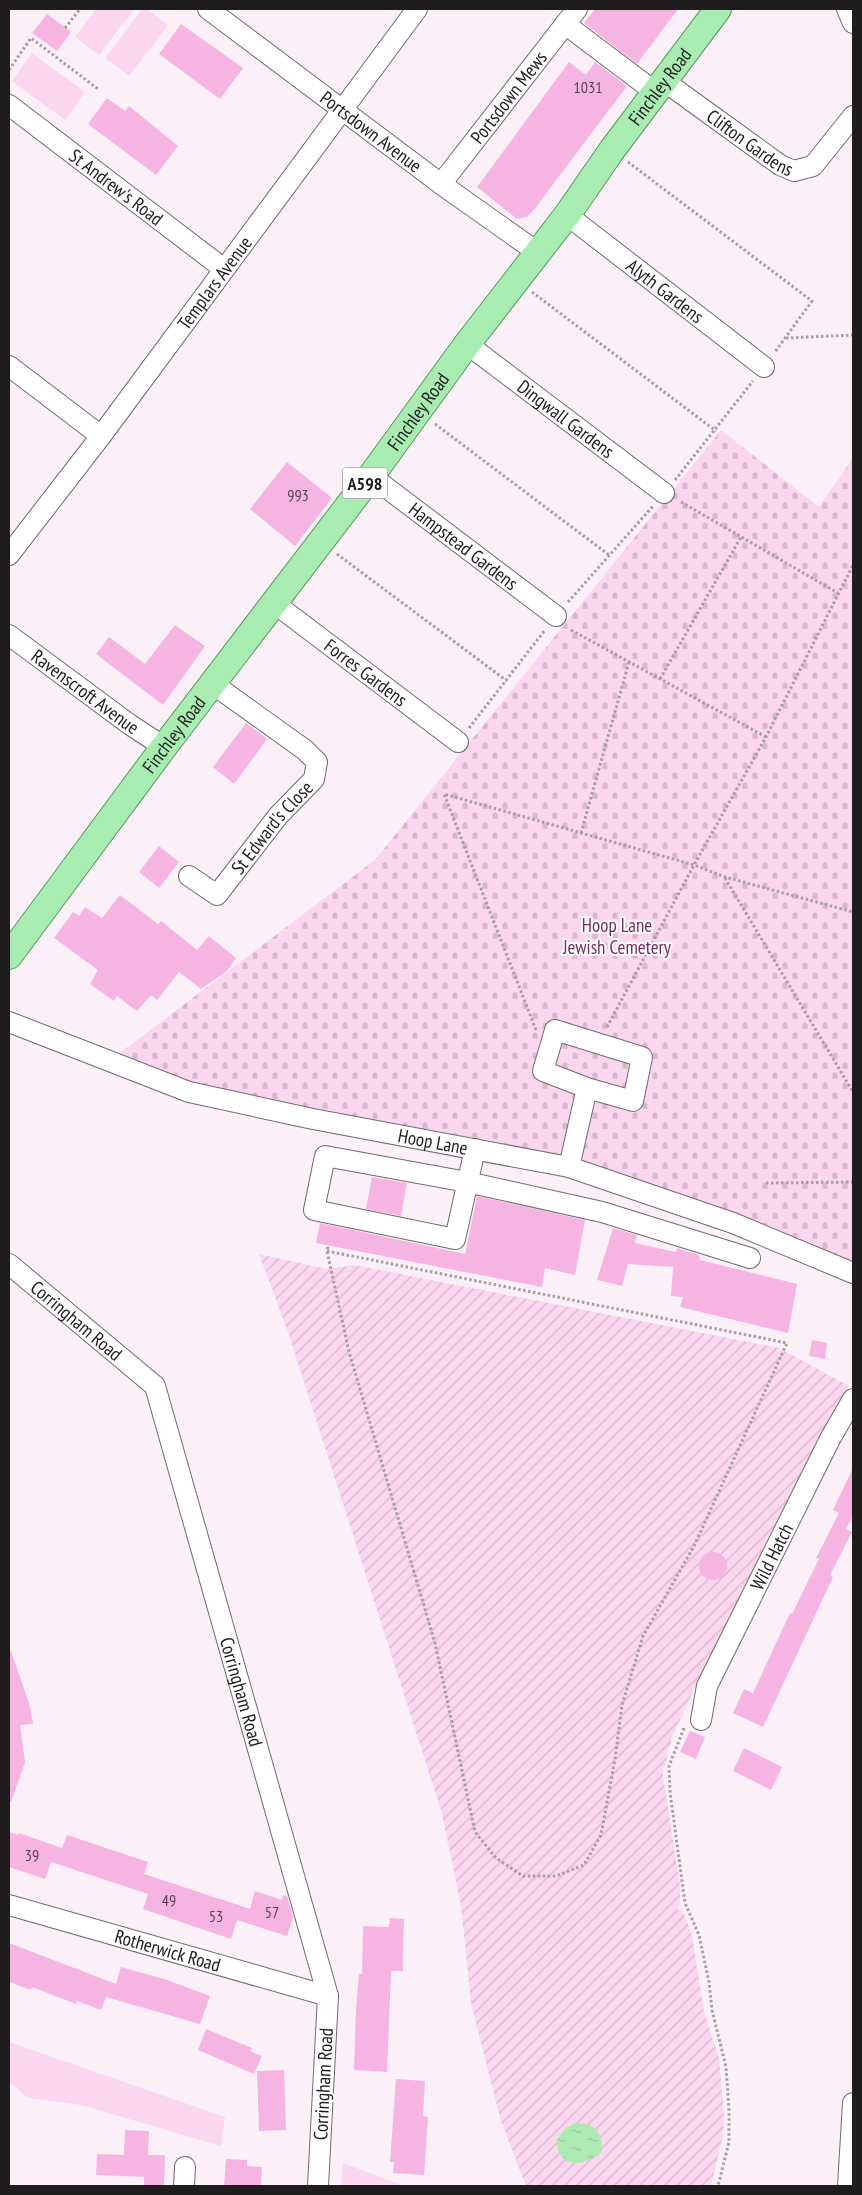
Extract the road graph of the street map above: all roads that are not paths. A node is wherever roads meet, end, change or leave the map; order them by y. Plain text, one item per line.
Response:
1 (208, 9) edge
2 (417, 9) edge
3 (718, 9) edge
4 (847, 9) edge
5 (571, 16) edge
6 (853, 24) edge
7 (659, 87) junction
8 (9, 105) edge
9 (342, 110) junction
10 (853, 116) edge
11 (440, 184) junction
12 (567, 214) junction
13 (537, 252) junction
14 (224, 270) junction
15 (467, 344) junction
16 (9, 366) edge
17 (764, 366) road end
18 (100, 436) junction
19 (371, 476) junction
20 (673, 498) road end
21 (9, 555) edge
22 (274, 604) junction
23 (556, 616) road end
24 (9, 635) edge
25 (213, 684) junction
26 (458, 742) road end
27 (164, 747) junction
28 (189, 876) dead end
29 (9, 956) edge
30 (9, 1022) edge
31 (586, 1088) junction
32 (475, 1148) junction
33 (569, 1168) junction
34 (467, 1182) junction
35 (750, 1258) dead end
36 (9, 1264) edge
37 (853, 1274) edge
38 (853, 1399) edge
39 (701, 1720) road end
40 (9, 1905) edge
41 (328, 1996) junction
42 (853, 2103) edge
43 (318, 2186) edge
44 (848, 2186) edge

1 - 9 street, Portsdown Avenue
2 - 9 street, Templars Avenue
3 - 7 main road, Finchley Road / A598
4 - 6 street
5 - 7 street, Clifton Gardens
5 - 11 street, Portsdown Mews
7 - 10 street, Clifton Gardens
7 - 12 main road, Finchley Road / A598
8 - 14 street, St Andrew's Road
9 - 11 street, Portsdown Avenue
9 - 14 street, Templars Avenue
11 - 13 street, Portsdown Avenue
12 - 13 main road, Finchley Road / A598
12 - 17 street, Alyth Gardens
13 - 15 main road, Finchley Road / A598
14 - 18 street, Templars Avenue
15 - 19 main road, Finchley Road / A598
15 - 20 street, Dingwall Gardens
16 - 18 street
18 - 21 street, Templars Avenue
19 - 22 main road, Finchley Road / A598
19 - 23 street, Hampstead Gardens
22 - 25 main road, Finchley Road / A598
22 - 26 street, Forres Gardens
24 - 27 street, Ravenscroft Avenue
25 - 27 main road, Finchley Road / A598
25 - 28 street, St Edward's Close
27 - 29 main road, Finchley Road / A598
30 - 32 street, Hoop Lane
31 - 31 street
31 - 33 street
32 - 33 street, Hoop Lane
32 - 34 street
33 - 37 street, Hoop Lane
34 - 34 street
34 - 35 street
36 - 41 street, Corringham Road
38 - 39 street, Wild Hatch
40 - 41 street, Rotherwick Road
41 - 43 street, Corringham Road
42 - 44 street

